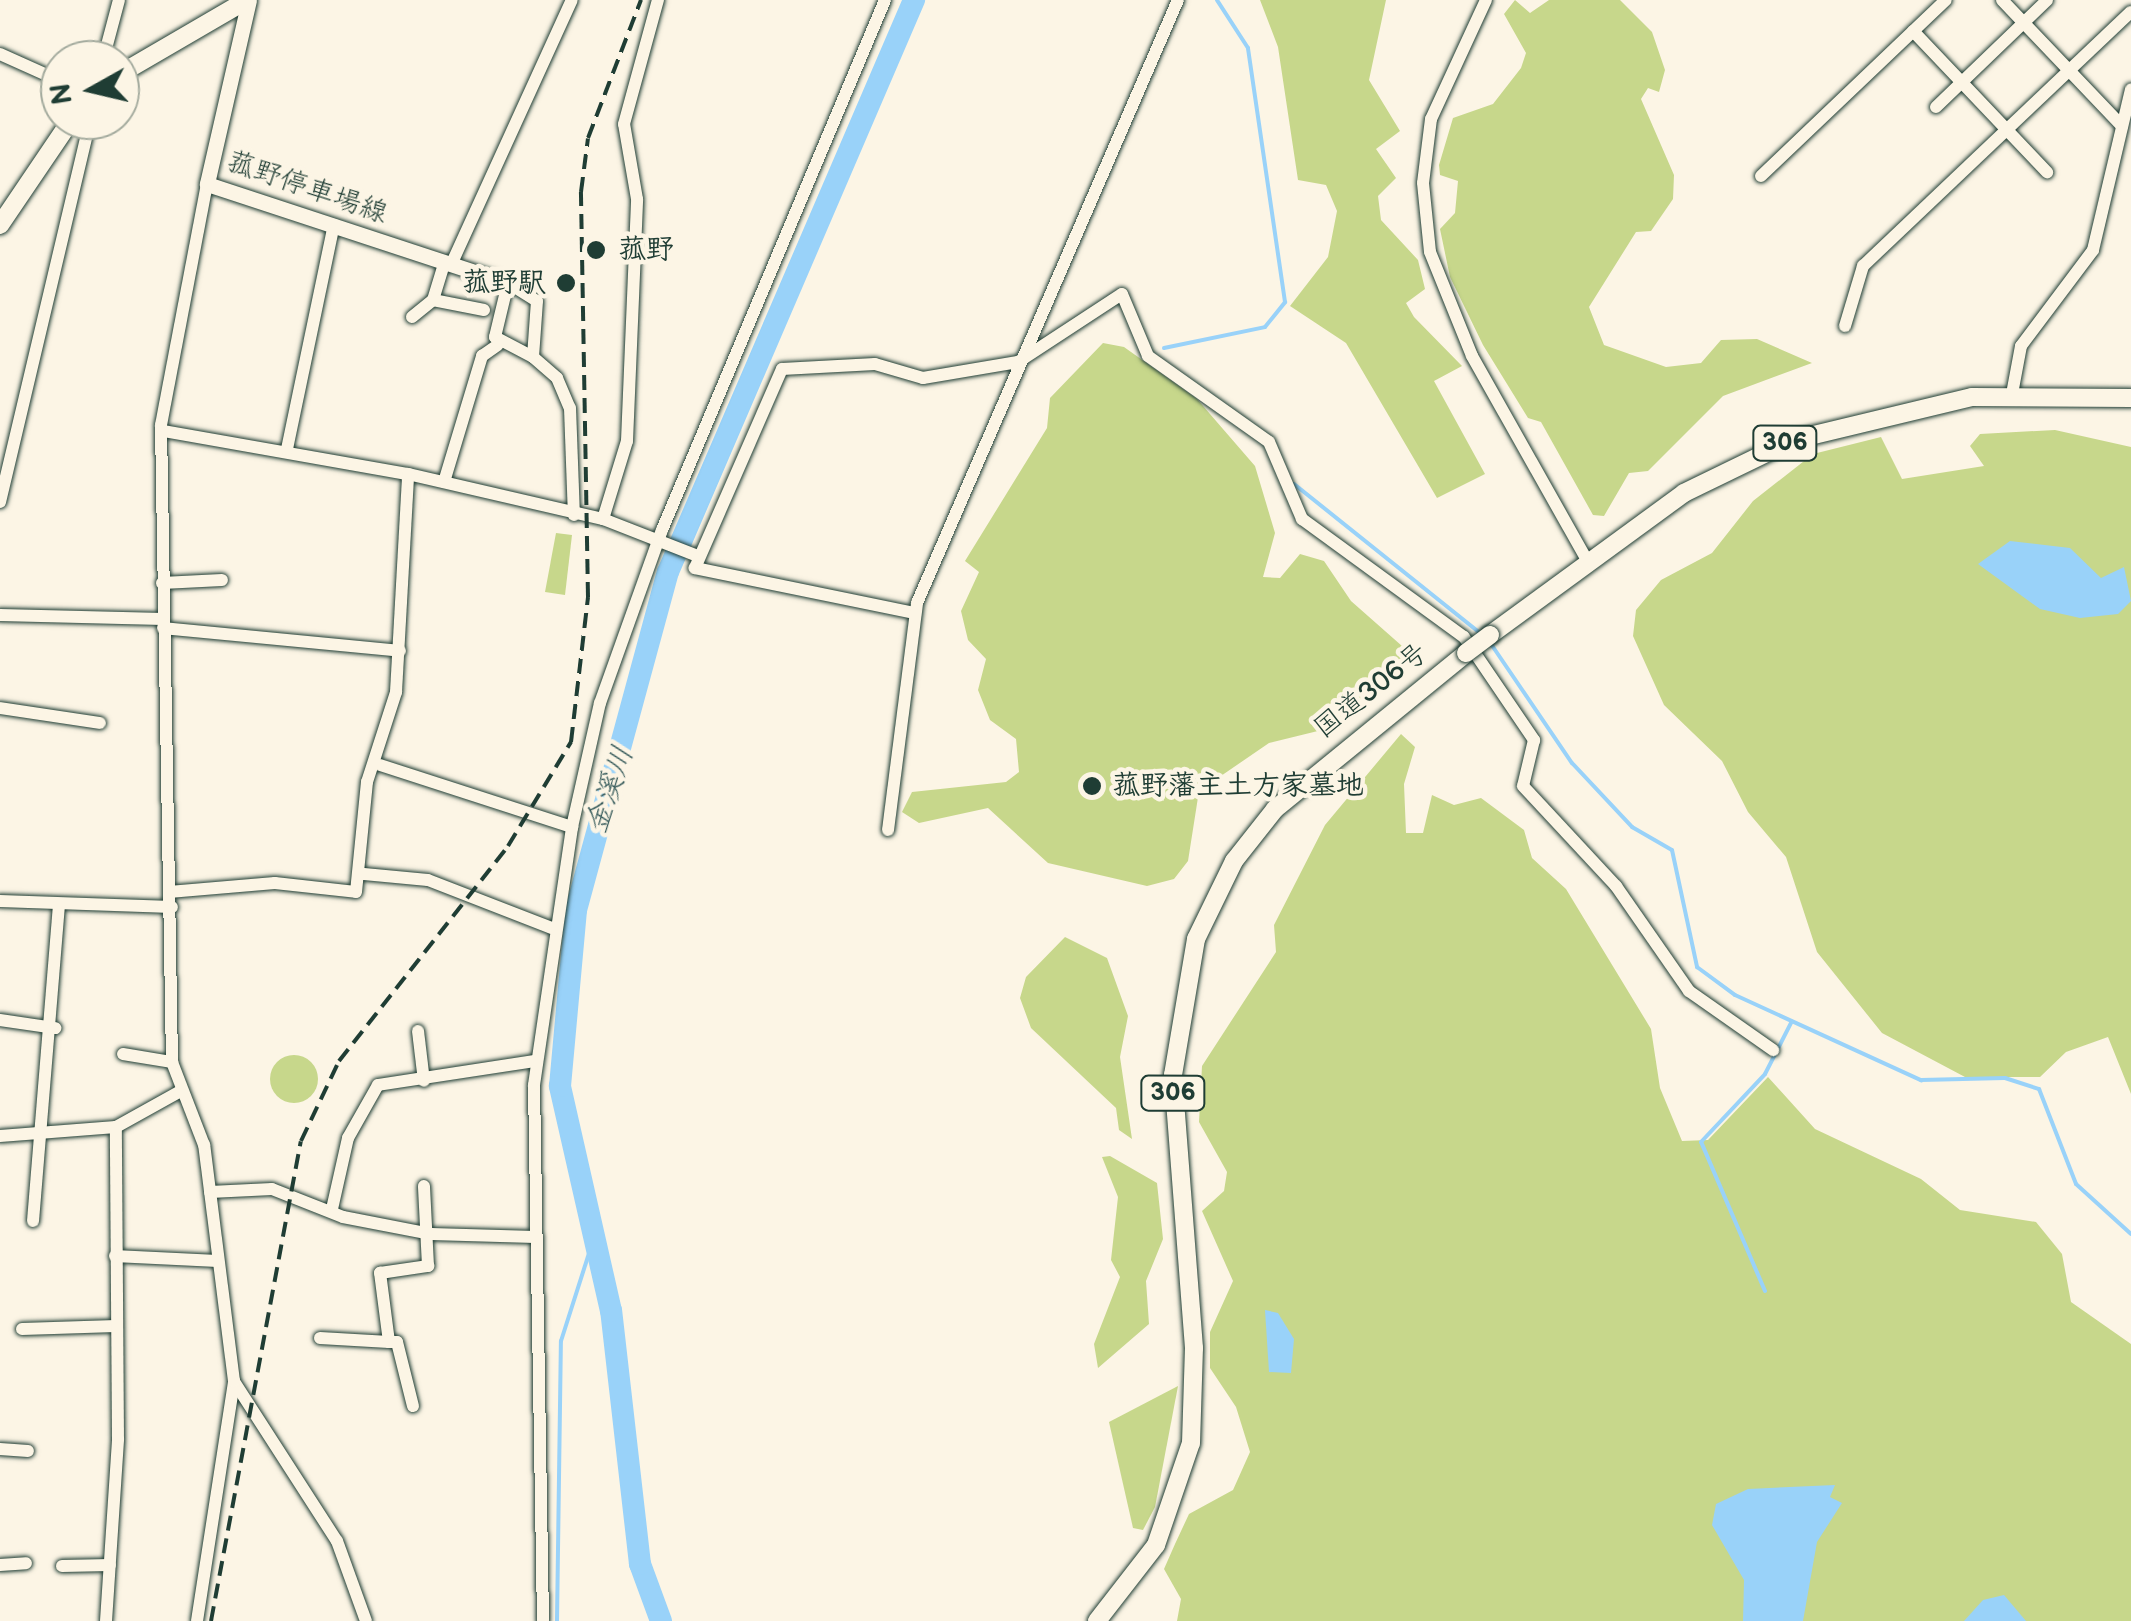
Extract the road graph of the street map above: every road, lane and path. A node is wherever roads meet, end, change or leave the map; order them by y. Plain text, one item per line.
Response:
1 (119, 0) edge
2 (248, 0) edge
3 (572, 0) edge
4 (658, 0) edge
5 (885, 0) edge
6 (1178, 0) edge
7 (1486, 0) edge
8 (1946, 0) edge
9 (2002, 0) edge
10 (2047, 0) edge
11 (2126, 0) edge
12 (2131, 9) edge
13 (2024, 23) junction
14 (1913, 31) junction
15 (108, 40) edge
16 (0, 54) edge
17 (140, 62) edge
18 (2069, 70) junction
19 (40, 71) edge
20 (1962, 82) junction
21 (2131, 88) edge
22 (1936, 107) dead end
23 (2122, 126) junction
24 (2007, 129) junction
25 (57, 140) edge
26 (85, 140) edge
27 (2047, 172) dead end
28 (1761, 176) dead end
29 (207, 184) junction
30 (334, 224) junction
31 (0, 225) edge
32 (448, 264) junction
33 (508, 283) junction
34 (433, 300) junction
35 (484, 310) dead end
36 (412, 317) dead end
37 (1846, 326) dead end
38 (498, 344) junction
39 (533, 357) junction
40 (1018, 362) junction
41 (2012, 394) junction
42 (2131, 398) edge
43 (163, 431) junction
44 (287, 449) junction
45 (408, 474) junction
46 (444, 482) junction
47 (0, 502) edge
48 (574, 515) junction
49 (603, 519) junction
50 (661, 539) junction
51 (696, 554) junction
52 (1588, 562) junction
53 (222, 580) dead end
54 (162, 583) junction
55 (914, 613) junction
56 (0, 615) edge
57 (163, 623) junction
58 (400, 651) junction
59 (0, 708) edge
60 (100, 723) dead end
61 (380, 764) junction
62 (572, 827) junction
63 (888, 830) dead end
64 (364, 874) junction
65 (170, 892) junction
66 (0, 901) edge
67 (59, 904) junction
68 (172, 908) junction
69 (552, 928) junction
70 (0, 1020) edge
71 (55, 1028) junction
72 (418, 1031) dead end
73 (1773, 1050) dead end
74 (123, 1054) dead end
75 (172, 1062) junction
76 (537, 1064) junction
77 (424, 1081) junction
78 (180, 1092) junction
79 (116, 1127) junction
80 (42, 1134) junction
81 (0, 1136) edge
82 (424, 1186) dead end
83 (210, 1192) junction
84 (332, 1209) junction
85 (33, 1221) dead end
86 (424, 1231) junction
87 (535, 1237) junction
88 (116, 1256) junction
89 (217, 1261) junction
90 (116, 1326) junction
91 (22, 1329) dead end
92 (320, 1338) dead end
93 (388, 1342) junction
94 (234, 1381) junction
95 (414, 1406) dead end
96 (0, 1449) edge
97 (28, 1451) dead end
98 (26, 1563) dead end
99 (0, 1564) edge
100 (110, 1565) junction
101 (62, 1566) dead end
102 (106, 1621) edge
103 (197, 1621) edge
104 (366, 1621) edge
105 (543, 1621) edge
106 (1097, 1621) edge

1 - 15 street
2 - 17 highway
2 - 29 main road, 菰野停車場線
3 - 32 street
4 - 49 street
5 - 50 street
6 - 40 street
7 - 52 street
8 - 14 street
9 - 13 street
10 - 13 street
11 - 12 street
12 - 18 street
13 - 18 street
13 - 20 street
14 - 20 street
14 - 28 street
16 - 19 street
18 - 23 street
18 - 24 street
20 - 22 street
20 - 24 street
21 - 23 street
23 - 41 street
24 - 27 street
24 - 37 street
25 - 31 highway
26 - 47 street
29 - 30 main road, 菰野停車場線
29 - 43 street
30 - 32 main road, 菰野停車場線
30 - 44 street
32 - 33 main road, 菰野停車場線
32 - 34 street
33 - 38 street
33 - 39 street
34 - 35 street
34 - 36 street
38 - 39 street
38 - 46 street
39 - 48 street
40 - 51 street
40 - 55 street
40 - 73 street
41 - 42 highway, 国道306号 / 306
41 - 52 highway, 国道306号 / 306
43 - 44 street
43 - 54 street
44 - 45 street
45 - 46 street
45 - 58 street
46 - 48 street
48 - 49 street
49 - 50 street
50 - 51 street
50 - 62 street
51 - 55 street
52 - 106 highway, 国道306号 / 306, bridge
53 - 54 street
54 - 57 street
55 - 63 street
56 - 57 street
57 - 58 street
57 - 65 street
58 - 61 street
59 - 60 street
61 - 62 street
61 - 64 street
62 - 69 street
64 - 65 street
64 - 69 street
65 - 68 street
66 - 67 street
67 - 68 street
67 - 71 street
68 - 75 street
69 - 76 street
70 - 71 street
71 - 80 street
72 - 77 street
74 - 75 street
75 - 78 street
76 - 77 street
76 - 87 street
77 - 84 street
78 - 79 street
78 - 83 street
79 - 80 street
79 - 88 street
80 - 81 street
80 - 85 street
82 - 86 street
83 - 84 street
83 - 89 street
84 - 86 street
86 - 87 street
86 - 93 street
87 - 105 street
88 - 89 street
88 - 90 street
89 - 94 street
90 - 91 street
90 - 100 street
92 - 93 street
93 - 95 street
94 - 103 street
94 - 104 street
96 - 97 street
98 - 99 street
100 - 101 street
100 - 102 street

